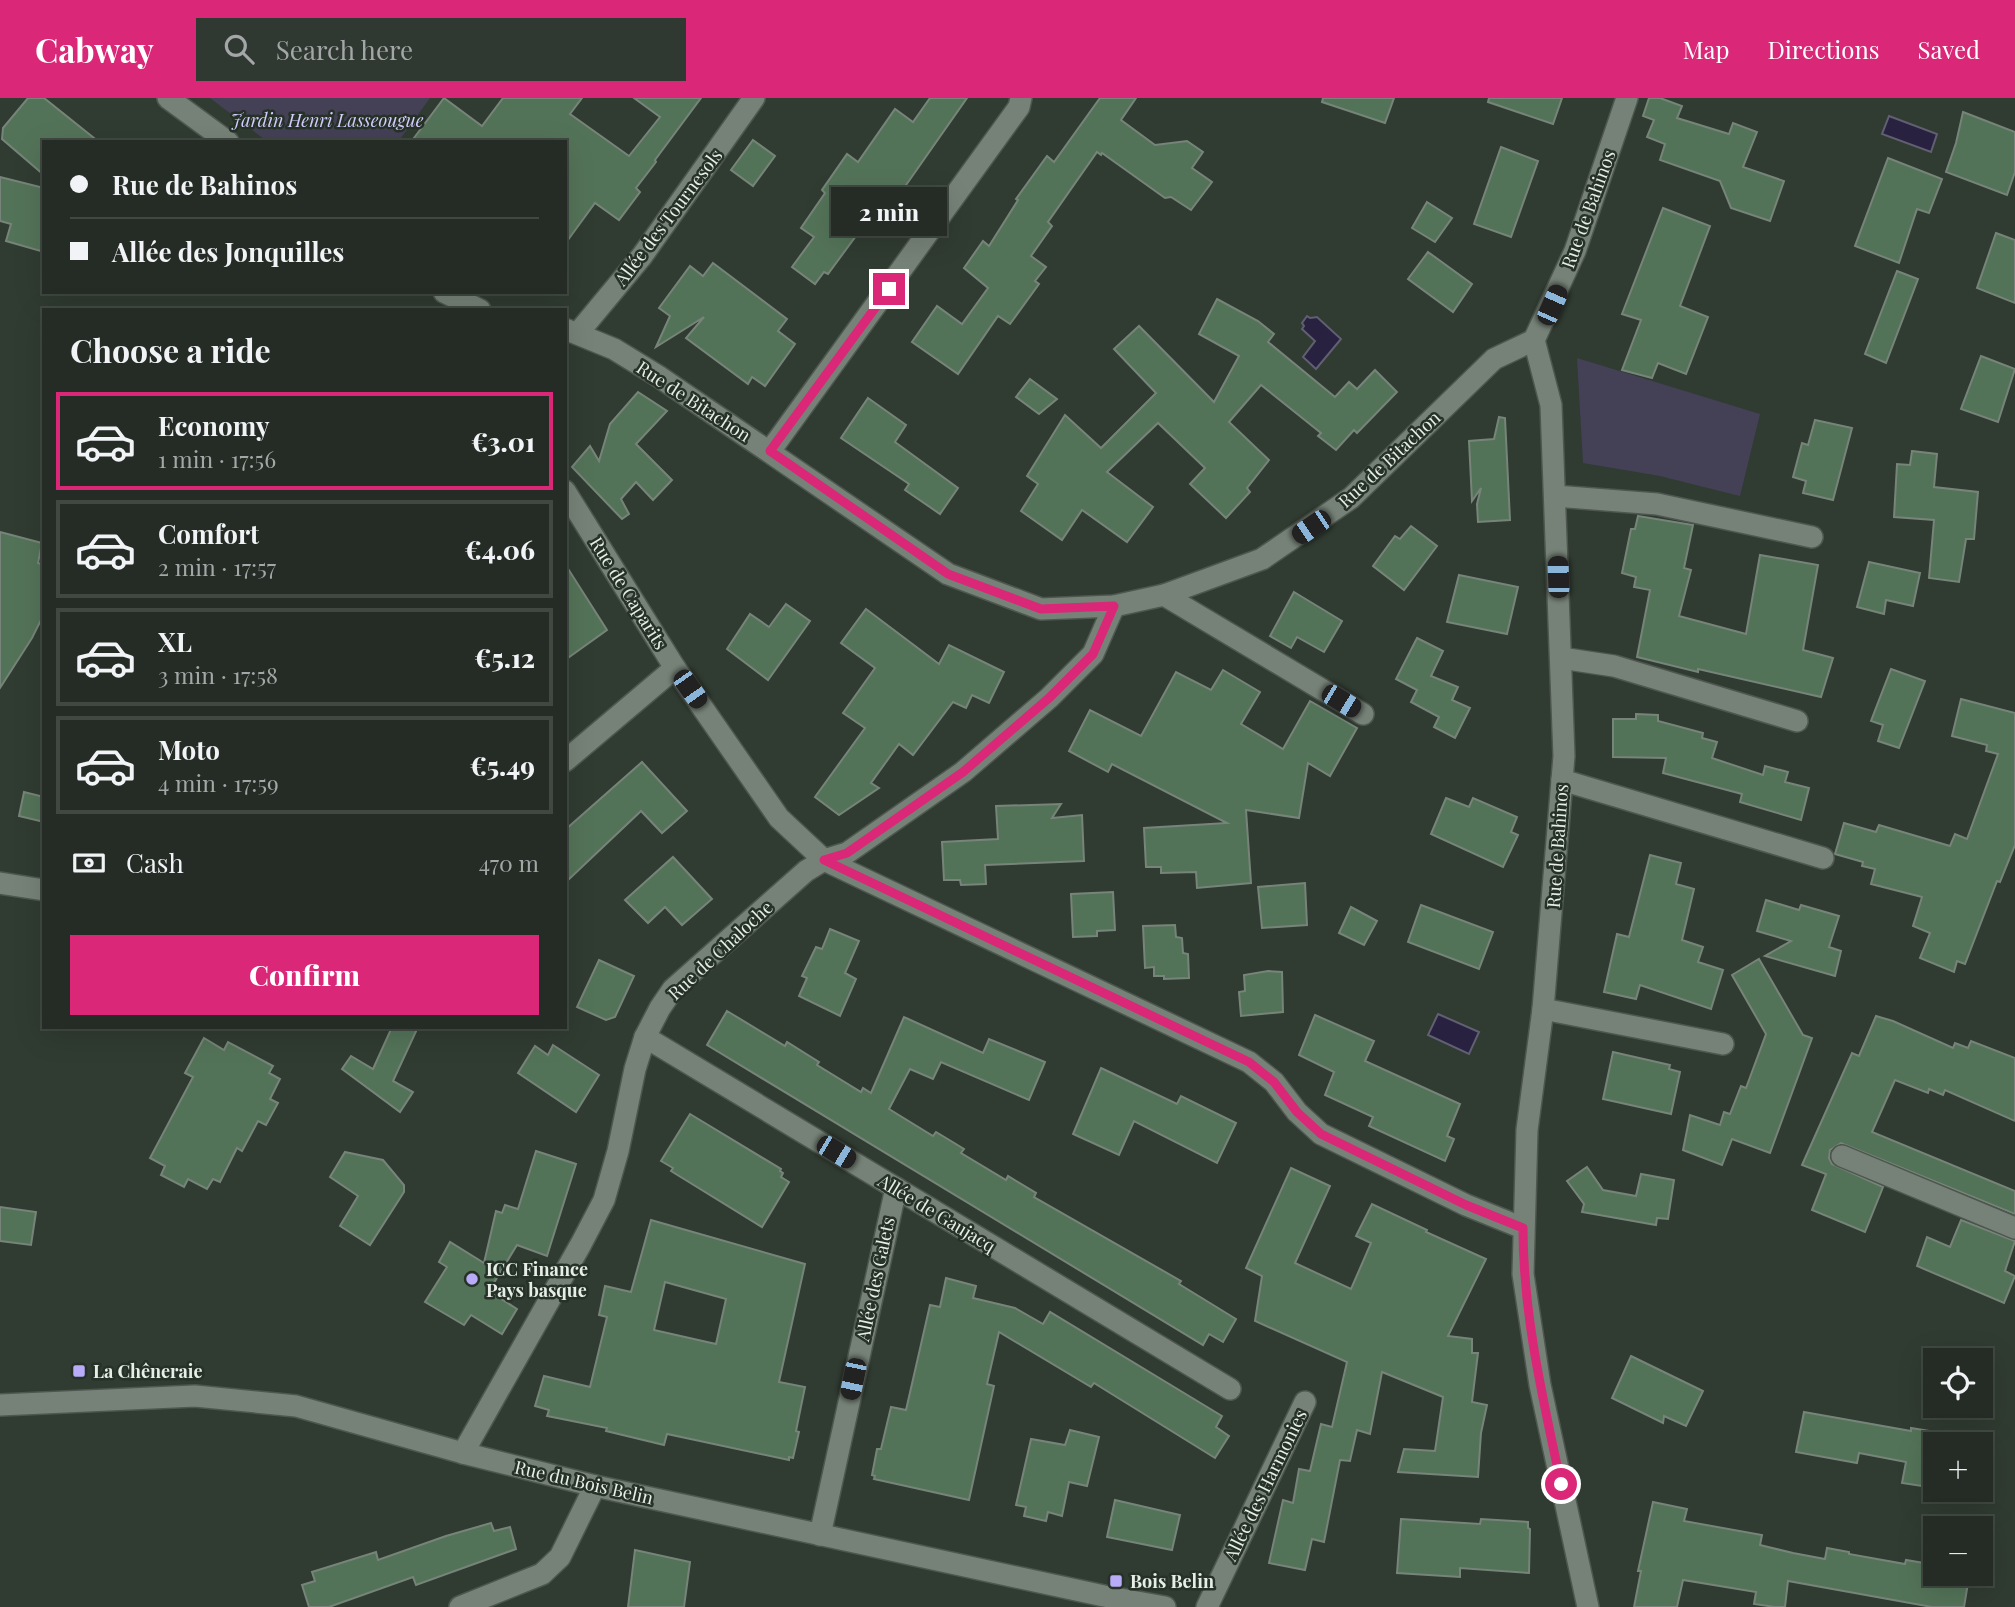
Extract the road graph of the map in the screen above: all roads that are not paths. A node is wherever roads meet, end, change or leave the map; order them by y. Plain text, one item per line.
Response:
1 (168, 98) edge
2 (754, 98) edge
3 (1021, 98) edge
4 (1627, 98) edge
5 (225, 140) edge
6 (448, 294) edge
7 (476, 308) edge
8 (571, 331) edge
9 (1534, 340) junction
10 (770, 451) junction
11 (567, 494) edge
12 (1555, 496) junction
13 (1812, 537) dead end
14 (1164, 595) junction
15 (1114, 606) junction
16 (1561, 658) junction
17 (675, 668) junction
18 (1363, 714) dead end
19 (1797, 720) dead end
20 (567, 759) edge
21 (1562, 780) junction
22 (1822, 858) dead end
23 (824, 860) junction
24 (0, 883) edge
25 (42, 890) edge
26 (1543, 1009) junction
27 (645, 1037) junction
28 (1723, 1044) dead end
29 (1842, 1156) dead end
30 (895, 1188) junction
31 (1523, 1228) junction
32 (2015, 1228) edge
33 (1230, 1389) dead end
34 (1305, 1402) dead end
35 (0, 1405) edge
36 (463, 1453) junction
37 (595, 1486) junction
38 (820, 1535) junction
39 (460, 1607) edge
40 (1165, 1607) edge
41 (1207, 1607) edge
42 (1588, 1607) edge

1 - 5 street
2 - 8 street, Allée des Tournesols
3 - 10 street
4 - 9 street, Rue de Bahinos
6 - 7 street
8 - 10 street, Rue de Bitachon
9 - 12 street, Rue de Bahinos
9 - 14 street, Rue de Bitachon
10 - 15 street, Rue de Bitachon
11 - 17 street, Rue de Caparits
12 - 13 street
12 - 16 street, Rue de Bahinos
14 - 15 street, Rue de Bitachon
14 - 18 street
15 - 23 street, Rue de Chaloche
16 - 19 street
16 - 21 street, Rue de Bahinos
17 - 20 street
17 - 23 street, Rue de Caparits
21 - 22 street
21 - 26 street, Rue de Bahinos
23 - 27 street, Rue de Chaloche
23 - 31 street, Rue de Caparits
24 - 25 street
26 - 28 street
26 - 31 street, Rue de Bahinos
27 - 30 street, Allée de Gaujacq
27 - 36 street, Rue de Chaloche
29 - 32 street
30 - 33 street, Allée de Gaujacq
30 - 38 street, Allée des Galets
31 - 42 street, Rue de Bahinos
34 - 41 street, Allée des Harmonies
35 - 36 street, Rue du Bois Belin
36 - 37 street, Rue du Bois Belin
37 - 38 street, Rue du Bois Belin
37 - 39 street
38 - 40 street, Rue du Bois Belin

